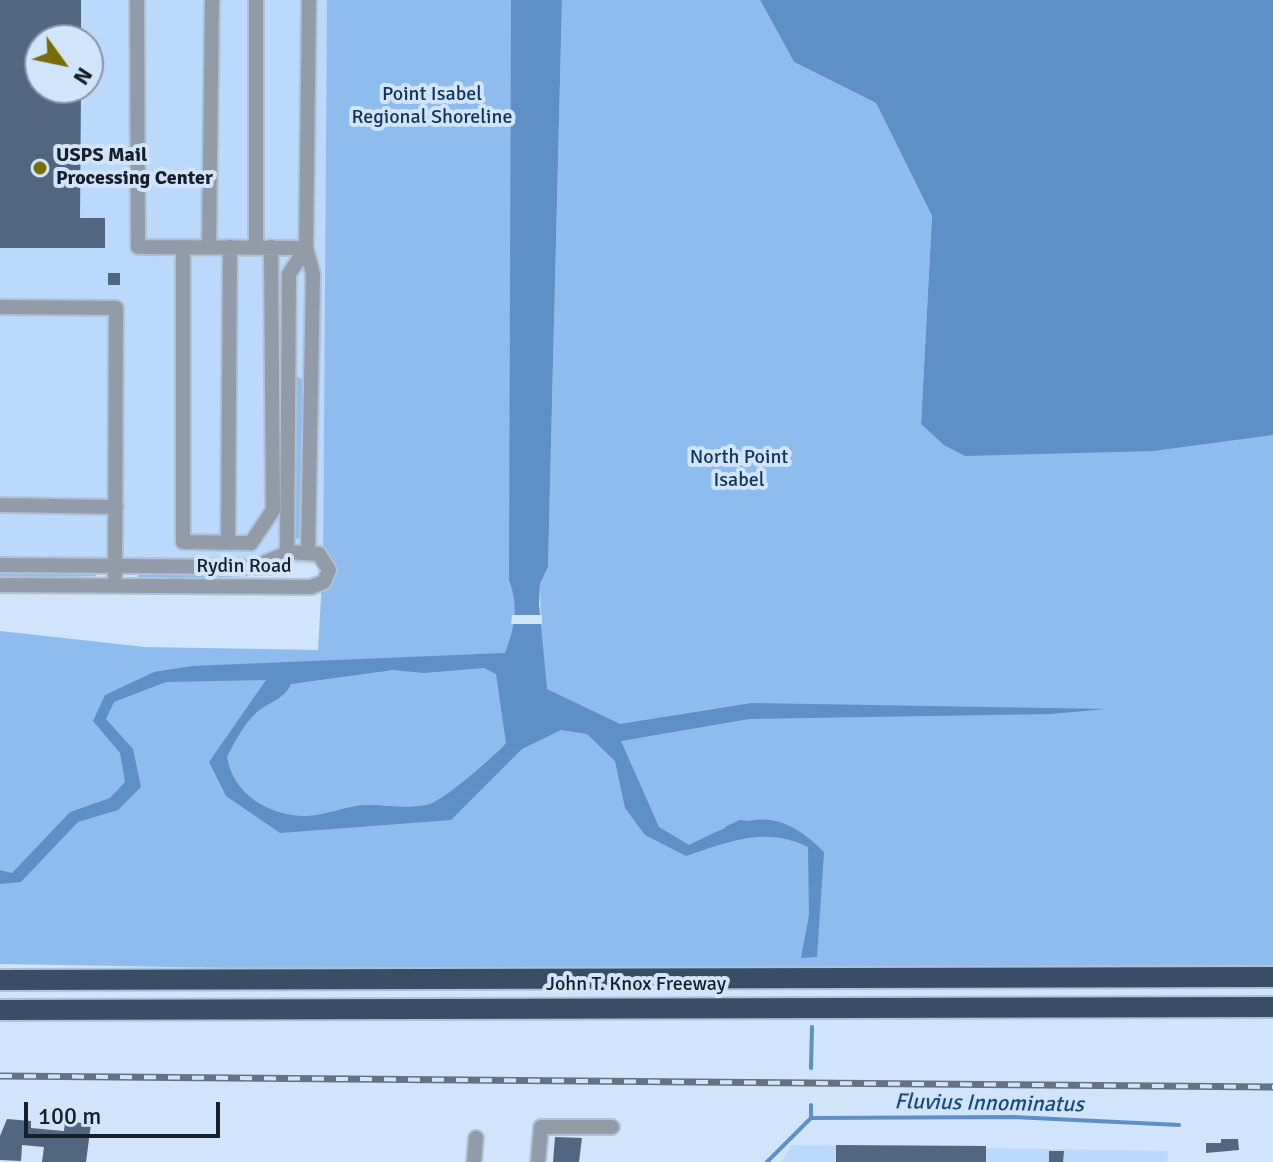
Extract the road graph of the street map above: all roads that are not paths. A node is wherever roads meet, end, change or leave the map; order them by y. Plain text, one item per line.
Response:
1 (137, 0) edge
2 (212, 0) edge
3 (256, 0) edge
4 (309, 0) edge
5 (183, 247) junction
6 (209, 247) junction
7 (230, 247) junction
8 (263, 247) junction
9 (306, 248) junction
10 (0, 307) edge
11 (288, 369) junction
12 (312, 369) junction
13 (0, 505) edge
14 (116, 507) junction
15 (228, 543) junction
16 (308, 552) junction
17 (287, 553) junction
18 (0, 565) edge
19 (116, 566) junction
20 (0, 585) edge
21 (115, 586) junction
22 (1273, 977) edge
23 (0, 980) edge
24 (1273, 1007) edge
25 (0, 1010) edge
26 (612, 1127) dead end
27 (476, 1138) dead end
28 (474, 1162) edge
29 (538, 1162) edge

1 - 5 street
2 - 6 street
3 - 8 street
4 - 9 street
5 - 6 street
5 - 15 street
6 - 7 street
7 - 8 street
7 - 15 street
8 - 9 street
8 - 15 street
9 - 11 street
9 - 12 street
10 - 14 street
11 - 12 street
11 - 17 street
12 - 16 street
13 - 14 street
14 - 19 street
16 - 17 street, Rydin Road
16 - 21 street, Rydin Road
17 - 19 street, Rydin Road
18 - 19 street, Rydin Road
19 - 21 street
20 - 21 street, Rydin Road
22 - 23 highway, John T. Knox Freeway
24 - 25 highway, John T. Knox Freeway
26 - 29 street
27 - 28 street

